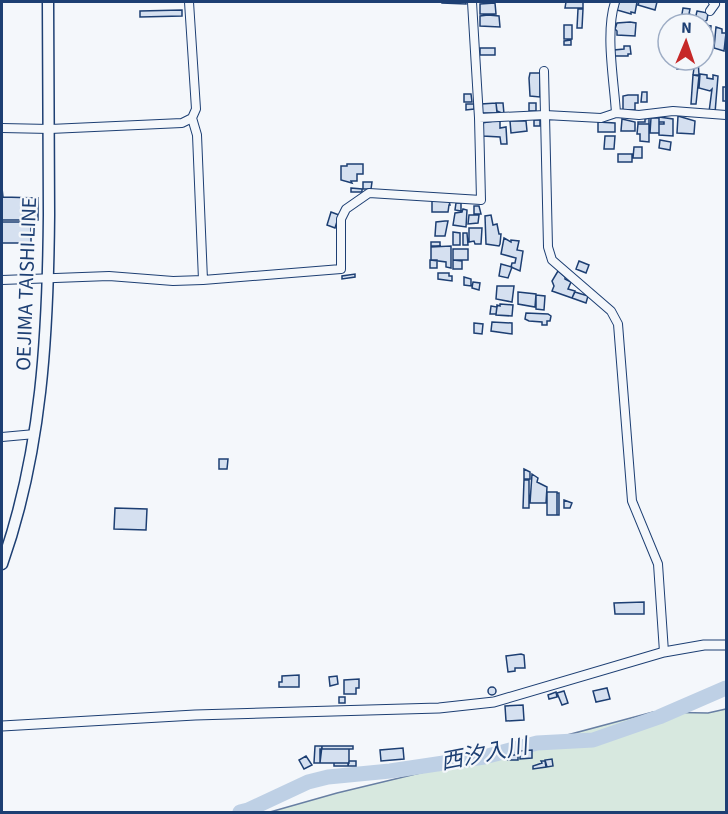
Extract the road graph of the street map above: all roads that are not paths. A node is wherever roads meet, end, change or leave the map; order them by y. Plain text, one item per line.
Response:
1 (48, 2) edge
2 (189, 2) edge
3 (472, 2) edge
4 (614, 2) edge
5 (712, 2) edge
6 (710, 11) dead end
7 (544, 71) dead end
8 (616, 113) junction
9 (726, 115) edge
10 (545, 116) junction
11 (192, 118) junction
12 (479, 118) junction
13 (2, 128) edge
14 (50, 129) junction
15 (48, 277) junction
16 (2, 280) edge
17 (203, 280) junction
18 (35, 434) junction
19 (2, 437) edge
20 (2, 564) edge
21 (726, 645) edge
22 (664, 652) junction
23 (2, 726) edge

1 - 14 main road, OEJIMA TAISHI LINE
2 - 11 street
3 - 12 street
4 - 8 street
5 - 6 street
7 - 10 street
8 - 9 street
8 - 10 street
10 - 12 street
10 - 22 street
11 - 14 street
11 - 17 street
12 - 17 street
13 - 14 street
14 - 15 main road, OEJIMA TAISHI LINE
15 - 16 street
15 - 17 street
15 - 18 main road, OEJIMA TAISHI LINE
18 - 19 street
18 - 20 main road, OEJIMA TAISHI LINE
21 - 22 street
22 - 23 street

